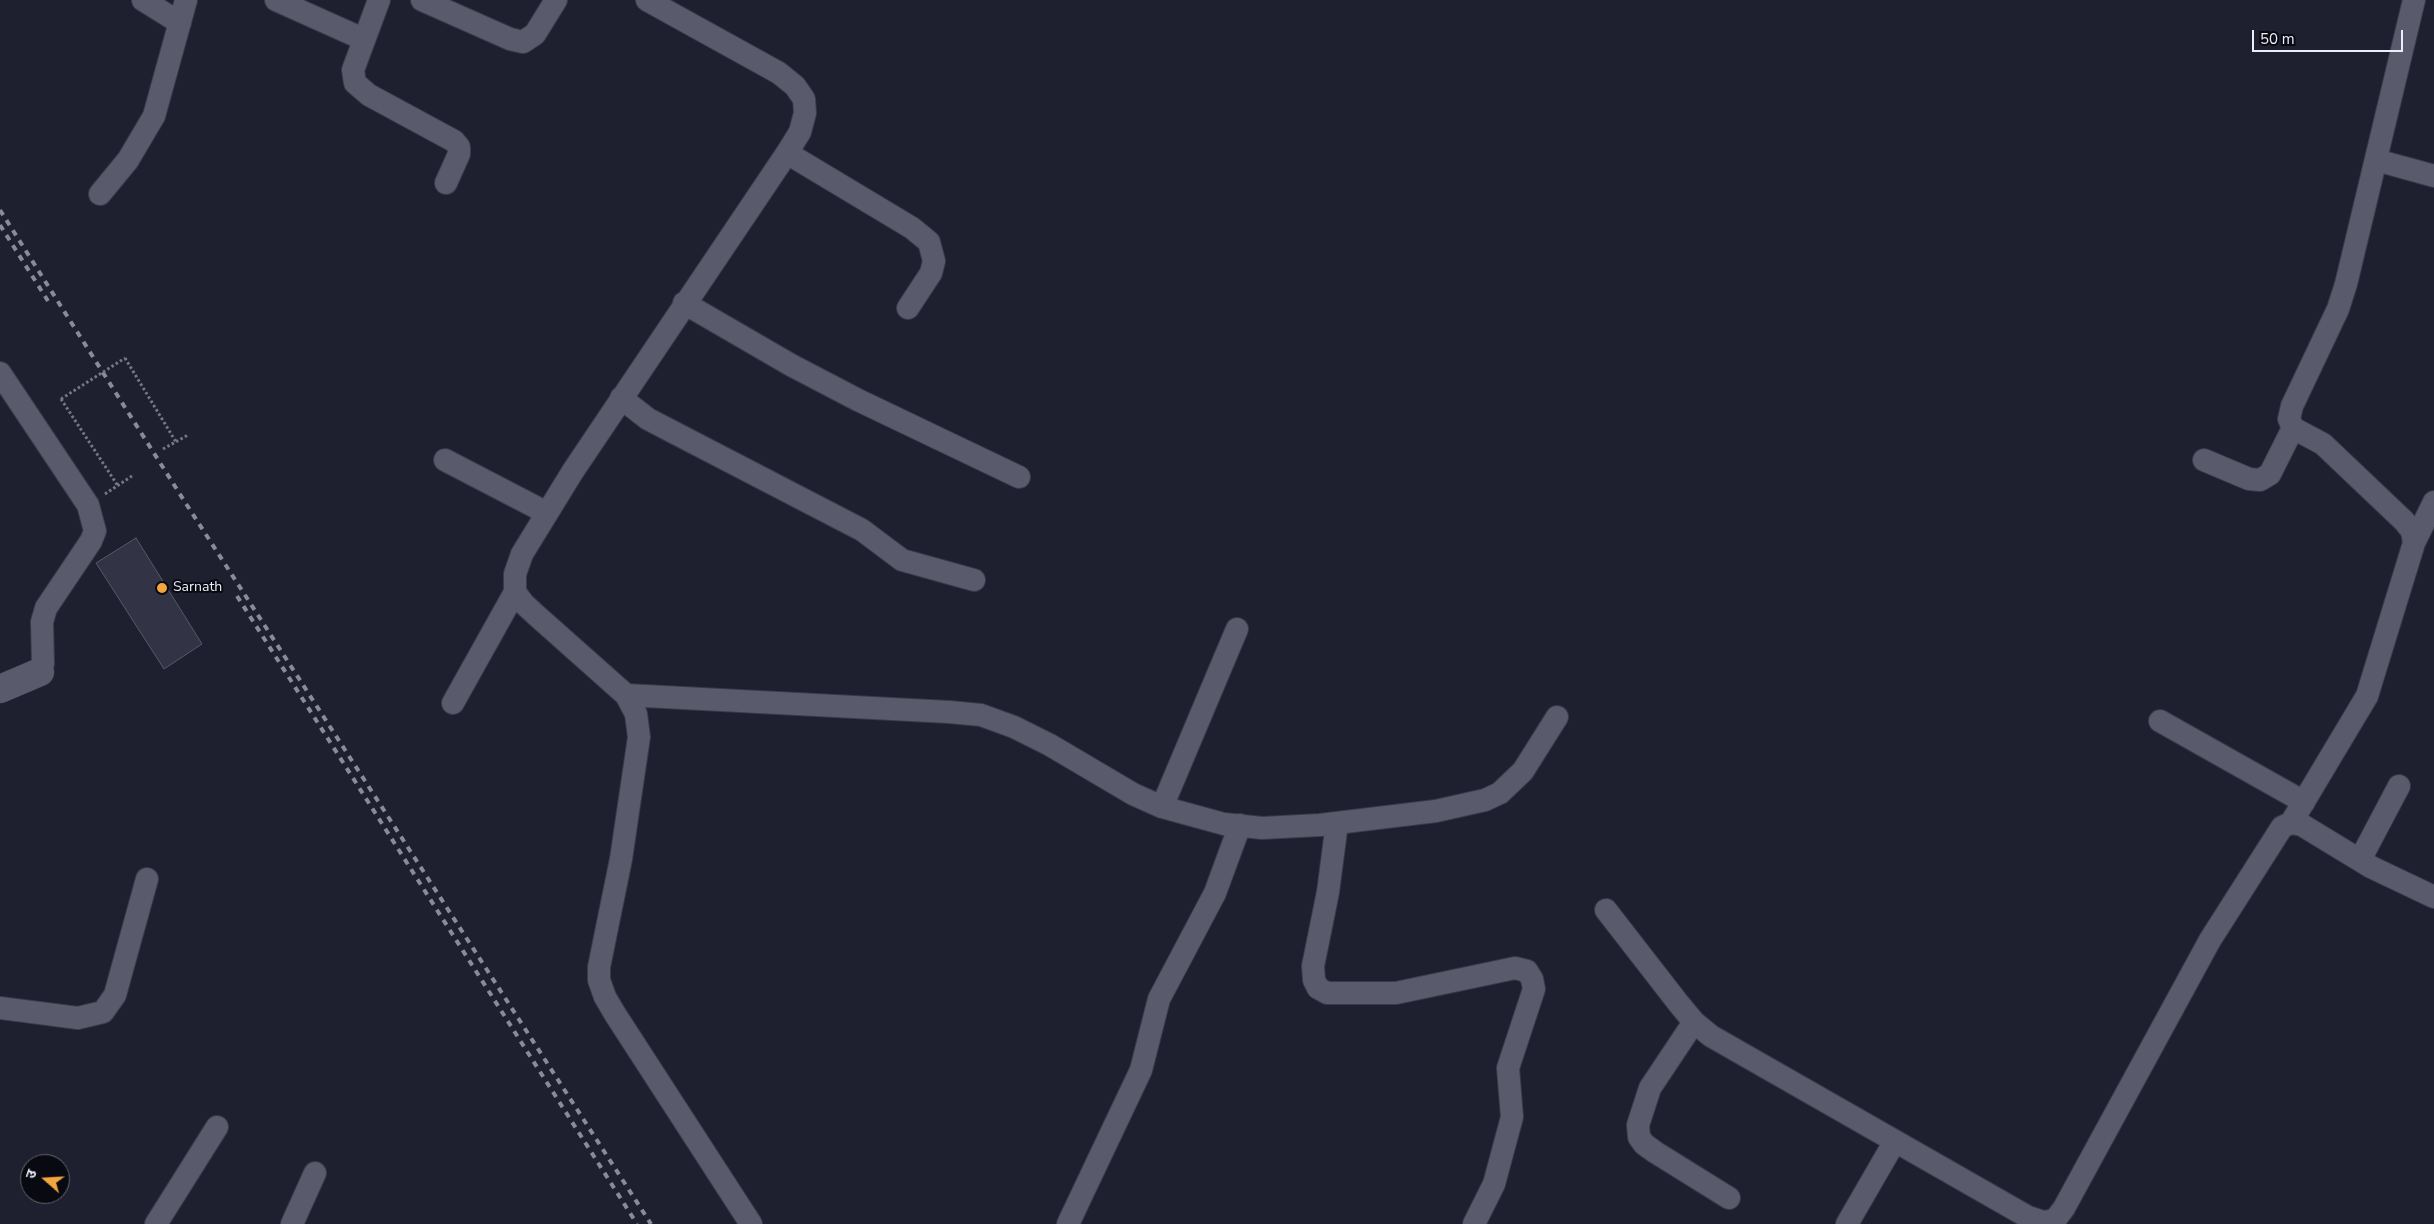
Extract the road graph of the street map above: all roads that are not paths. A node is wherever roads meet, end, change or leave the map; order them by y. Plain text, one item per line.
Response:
1 (143, 0) edge
2 (186, 0) edge
3 (276, 0) edge
4 (379, 0) edge
5 (422, 0) edge
6 (556, 0) edge
7 (647, 0) edge
8 (2414, 0) edge
9 (180, 23) junction
10 (364, 40) junction
11 (787, 153) junction
12 (2376, 160) junction
13 (2434, 176) edge
14 (446, 183) dead end
15 (100, 194) dead end
16 (684, 303) junction
17 (908, 308) dead end
18 (0, 373) edge
19 (621, 398) junction
20 (2293, 428) junction
21 (445, 460) dead end
22 (2204, 460) dead end
23 (1019, 477) dead end
24 (547, 513) junction
25 (2431, 515) edge
26 (2414, 543) junction
27 (974, 580) dead end
28 (516, 592) junction
29 (1237, 629) dead end
30 (40, 672) joint
31 (0, 689) edge
32 (626, 695) junction
33 (452, 703) dead end
34 (1557, 718) dead end
35 (2160, 721) dead end
36 (2399, 786) dead end
37 (2304, 802) junction
38 (1162, 806) junction
39 (1338, 823) junction
40 (2291, 823) junction
41 (1240, 825) junction
42 (2360, 860) junction
43 (147, 879) dead end
44 (2432, 890) edge
45 (1606, 910) dead end
46 (0, 1008) edge
47 (1694, 1022) junction
48 (217, 1127) dead end
49 (1895, 1141) junction
50 (315, 1173) dead end
51 (1729, 1198) dead end
52 (2057, 1222) edge
53 (156, 1224) edge
54 (292, 1224) edge
55 (751, 1224) edge
56 (1068, 1224) edge
57 (1474, 1224) edge
58 (1847, 1224) edge

1 - 9 street
2 - 9 street
3 - 10 street
4 - 10 street
5 - 6 street
7 - 11 street
8 - 12 street
9 - 15 street
10 - 14 street
11 - 16 street
11 - 17 street
12 - 13 street
12 - 20 street
16 - 19 street
16 - 23 street
18 - 30 street
19 - 24 street
19 - 27 street
20 - 22 street
20 - 26 street
21 - 24 street
24 - 28 street
25 - 26 street
26 - 37 street
28 - 32 street
28 - 33 street
29 - 38 street
30 - 31 street
32 - 38 street
32 - 55 street
34 - 39 street
35 - 37 street
36 - 42 street
37 - 40 street
38 - 41 street
39 - 41 street
39 - 57 street
40 - 42 street
40 - 52 street
41 - 56 street
42 - 44 street
43 - 46 street
45 - 47 street
47 - 49 street
47 - 51 street
48 - 53 street
49 - 52 street
49 - 58 street
50 - 54 street

